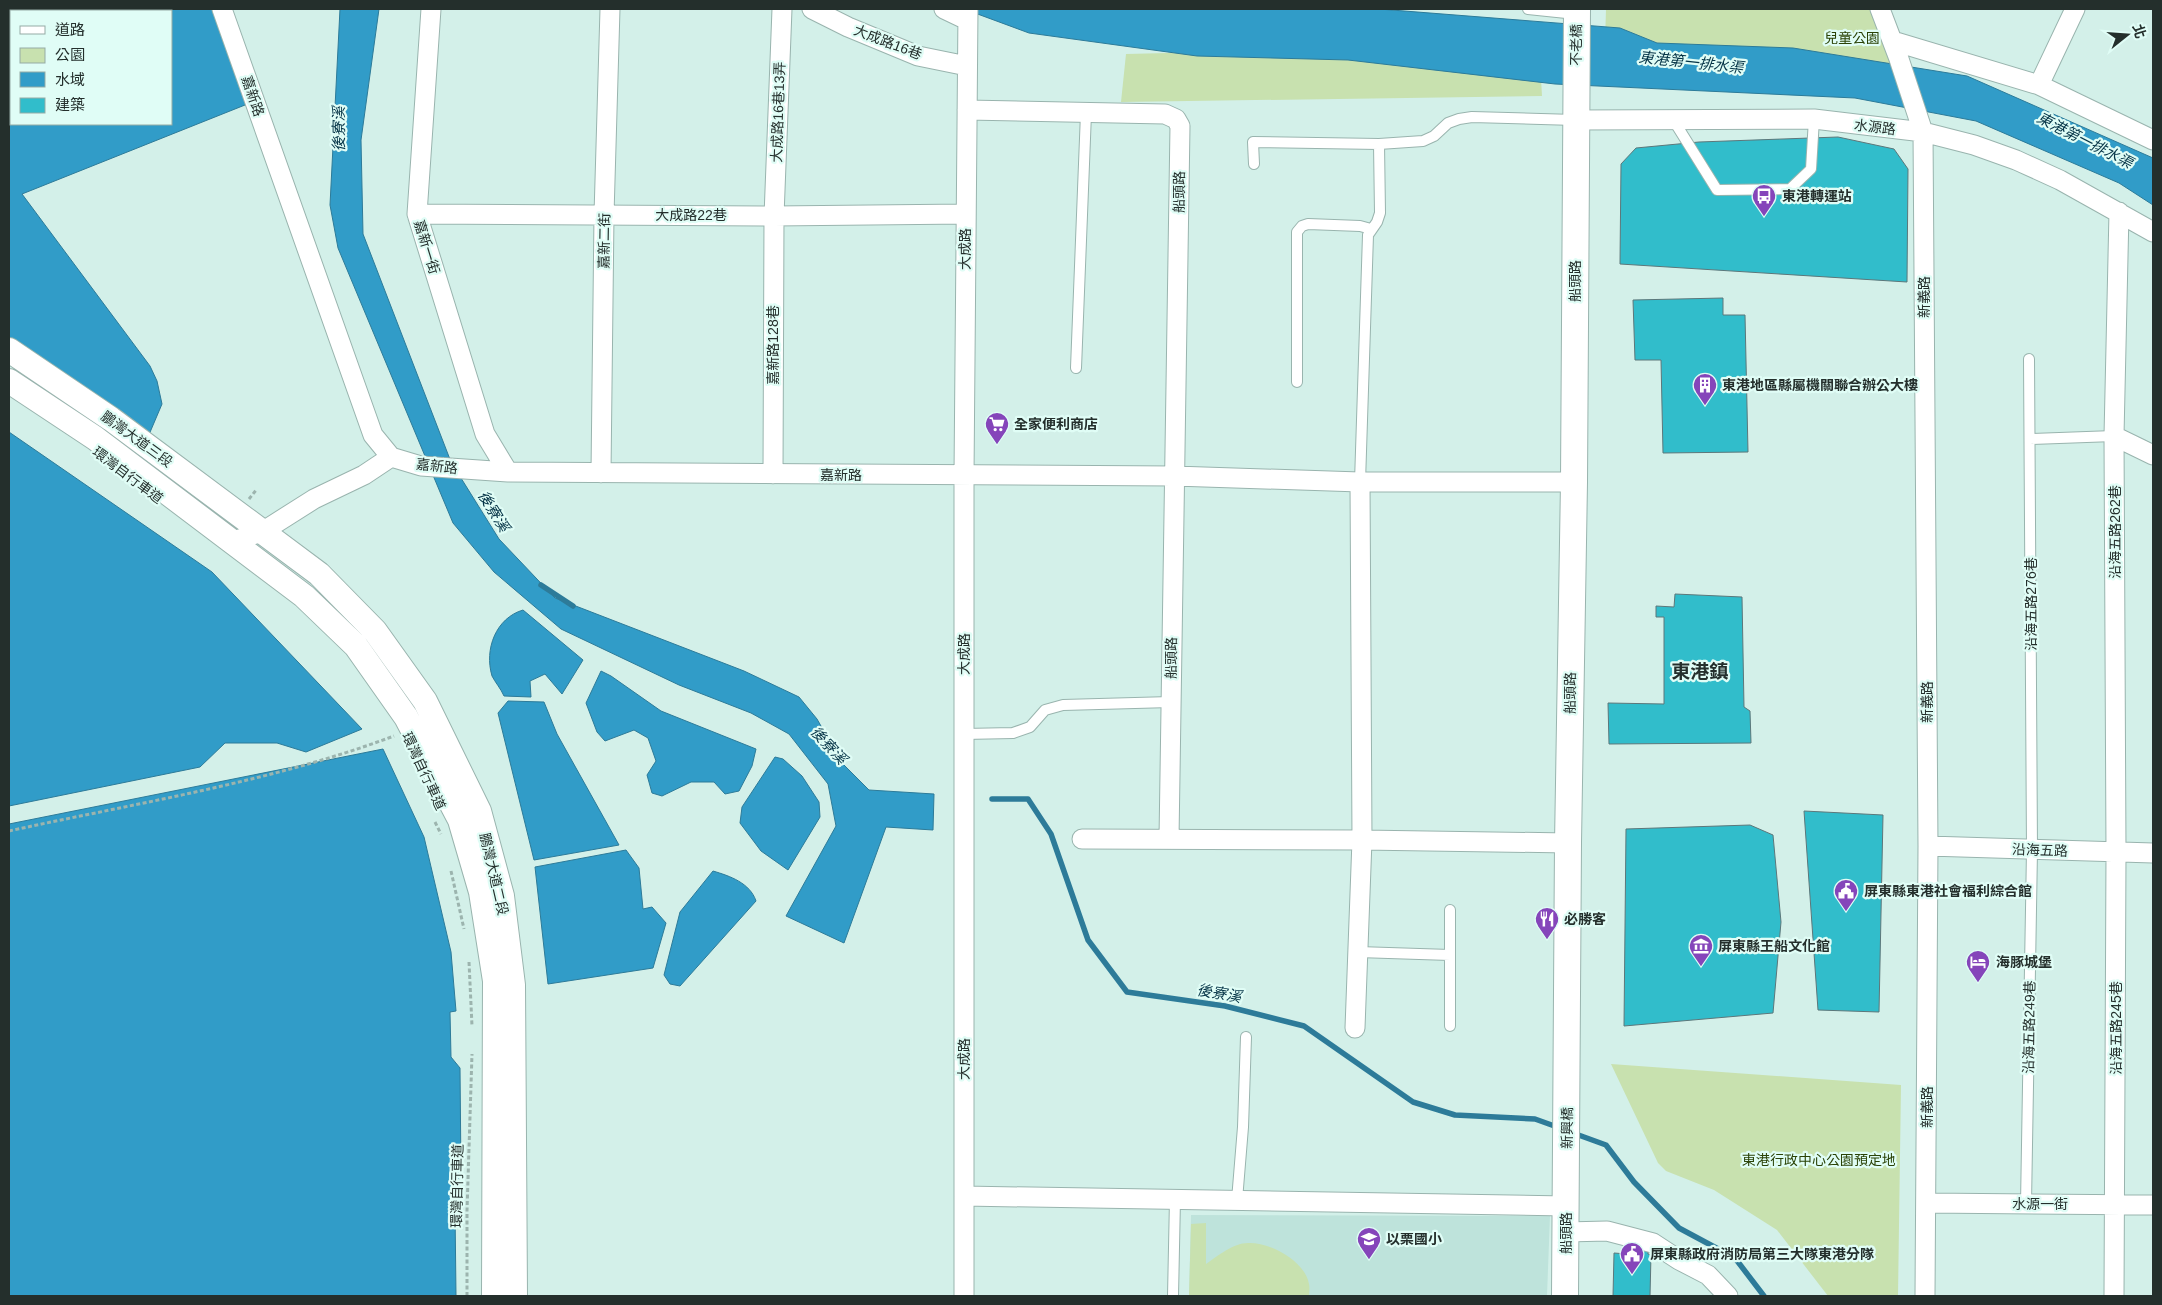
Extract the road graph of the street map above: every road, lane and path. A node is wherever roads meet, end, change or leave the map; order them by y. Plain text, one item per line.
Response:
1 (222, 9) edge
2 (431, 9) edge
3 (610, 9) edge
4 (782, 9) edge
5 (812, 9) edge
6 (944, 9) edge
7 (1528, 9) edge
8 (1880, 9) edge
9 (2076, 9) edge
10 (1577, 11) edge
11 (967, 13) edge
12 (1896, 50) junction
13 (967, 66) junction
14 (1575, 80) joint
15 (2039, 85) junction
16 (967, 110) junction
17 (1086, 113) junction
18 (1814, 119) junction
19 (1575, 120) junction
20 (1674, 120) junction
21 (1923, 132) junction
22 (2153, 140) edge
23 (1379, 144) junction
24 (1254, 164) dead end
25 (2119, 212) junction
26 (417, 214) junction
27 (966, 214) junction
28 (604, 215) junction
29 (774, 216) junction
30 (1371, 229) junction
31 (2153, 232) edge
32 (9, 350) edge
33 (2029, 359) dead end
34 (1076, 368) dead end
35 (9, 381) edge
36 (1297, 382) dead end
37 (2114, 436) junction
38 (2030, 439) junction
39 (2153, 455) edge
40 (391, 457) junction
41 (508, 472) junction
42 (601, 473) junction
43 (772, 474) junction
44 (964, 476) junction
45 (1174, 476) junction
46 (1360, 482) junction
47 (1574, 482) junction
48 (262, 532) junction
49 (233, 541) junction
50 (1171, 702) junction
51 (390, 727) dead end
52 (964, 734) junction
53 (434, 820) dead end
54 (9, 831) edge
55 (442, 837) dead end
56 (1082, 839) dead end
57 (1169, 839) junction
58 (1362, 840) junction
59 (1568, 843) junction
60 (1928, 846) junction
61 (2032, 850) junction
62 (2116, 853) junction
63 (2153, 853) edge
64 (450, 864) dead end
65 (1450, 910) dead end
66 (465, 933) dead end
67 (469, 952) dead end
68 (1358, 952) junction
69 (1450, 955) junction
70 (1450, 1026) dead end
71 (472, 1027) dead end
72 (1355, 1028) dead end
73 (1246, 1037) dead end
74 (472, 1046) dead end
75 (1568, 1086) joint
76 (1566, 1169) joint
77 (964, 1196) junction
78 (1174, 1199) junction
79 (1237, 1200) junction
80 (1927, 1203) junction
81 (2026, 1204) junction
82 (2116, 1204) junction
83 (2153, 1205) edge
84 (1566, 1206) junction
85 (1566, 1232) junction
86 (467, 1296) edge
87 (494, 1296) edge
88 (515, 1296) edge
89 (964, 1296) edge
90 (1174, 1296) edge
91 (1565, 1296) edge
92 (1728, 1296) edge
93 (1926, 1296) edge
94 (2114, 1296) edge

1 - 40 street, 嘉新路
2 - 26 street, 嘉新一街
3 - 28 street, 嘉新二街
4 - 29 street, 大成路16巷13弄
5 - 13 street, 大成路16巷
6 - 11 street
7 - 10 lane
8 - 12 street
9 - 15 street
10 - 14 main road, 不老橋
11 - 13 street, 大成路
12 - 15 street
12 - 21 street, 新義路
13 - 16 street, 大成路
14 - 19 main road, 船頭路
15 - 22 street
16 - 17 street, 船頭路
16 - 27 street, 大成路
17 - 34 lane
17 - 45 street, 船頭路
18 - 20 street, 水源路
18 - 20 lane
18 - 21 street, 水源路
19 - 20 street, 水源路
19 - 23 lane
19 - 47 main road, 船頭路
21 - 25 street, 水源路
21 - 60 street, 新義路
23 - 24 lane
23 - 30 lane
25 - 31 street, 水源路
25 - 37 street, 沿海五路262巷
26 - 28 street, 大成路22巷
26 - 41 street, 嘉新一街
27 - 29 street, 大成路22巷
27 - 44 street, 大成路
28 - 29 street, 大成路22巷
28 - 42 street, 嘉新二街
29 - 43 street, 嘉新路128巷
30 - 36 lane
30 - 46 lane
32 - 48 street, 鵬灣大道三段
33 - 38 lane, 沿海五路276巷
35 - 49 street, 鵬灣大道三段
37 - 38 lane
37 - 39 street
37 - 62 street, 沿海五路262巷
38 - 61 lane, 沿海五路276巷
40 - 41 street, 嘉新路
40 - 48 street
41 - 42 street, 嘉新路
42 - 43 street, 嘉新路
43 - 44 street, 嘉新路
44 - 45 street
44 - 52 street, 大成路
45 - 46 street
45 - 50 street, 船頭路
46 - 47 street
46 - 58 street
47 - 59 main road, 船頭路
48 - 49 street
48 - 88 street, 鵬灣大道二段
49 - 87 street, 鵬灣大道二段
50 - 52 lane
50 - 57 street, 船頭路
51 - 54 path, 環灣自行車道
52 - 77 street, 大成路
53 - 55 path, 環灣自行車道
56 - 57 street
57 - 58 street
58 - 59 street
58 - 68 street
59 - 75 main road, 船頭路
60 - 61 street, 沿海五路
60 - 80 street, 新義路
61 - 62 street, 沿海五路
61 - 81 lane, 沿海五路249巷
62 - 63 street, 沿海五路
62 - 82 street, 沿海五路245巷
64 - 66 path
65 - 69 lane
67 - 71 path
68 - 69 lane
68 - 72 street
69 - 70 lane
73 - 79 lane
74 - 86 path, 環灣自行車道
75 - 76 main road, 新興橋
76 - 84 main road, 船頭路
77 - 78 street
77 - 89 street, 大成路
78 - 79 street
78 - 90 lane
79 - 84 street
80 - 81 street, 水源一街
80 - 93 street, 新義路
81 - 82 street, 水源一街
82 - 83 street, 水源一街
82 - 94 street, 沿海五路245巷
84 - 85 main road, 船頭路
85 - 91 main road, 船頭路
85 - 92 street

